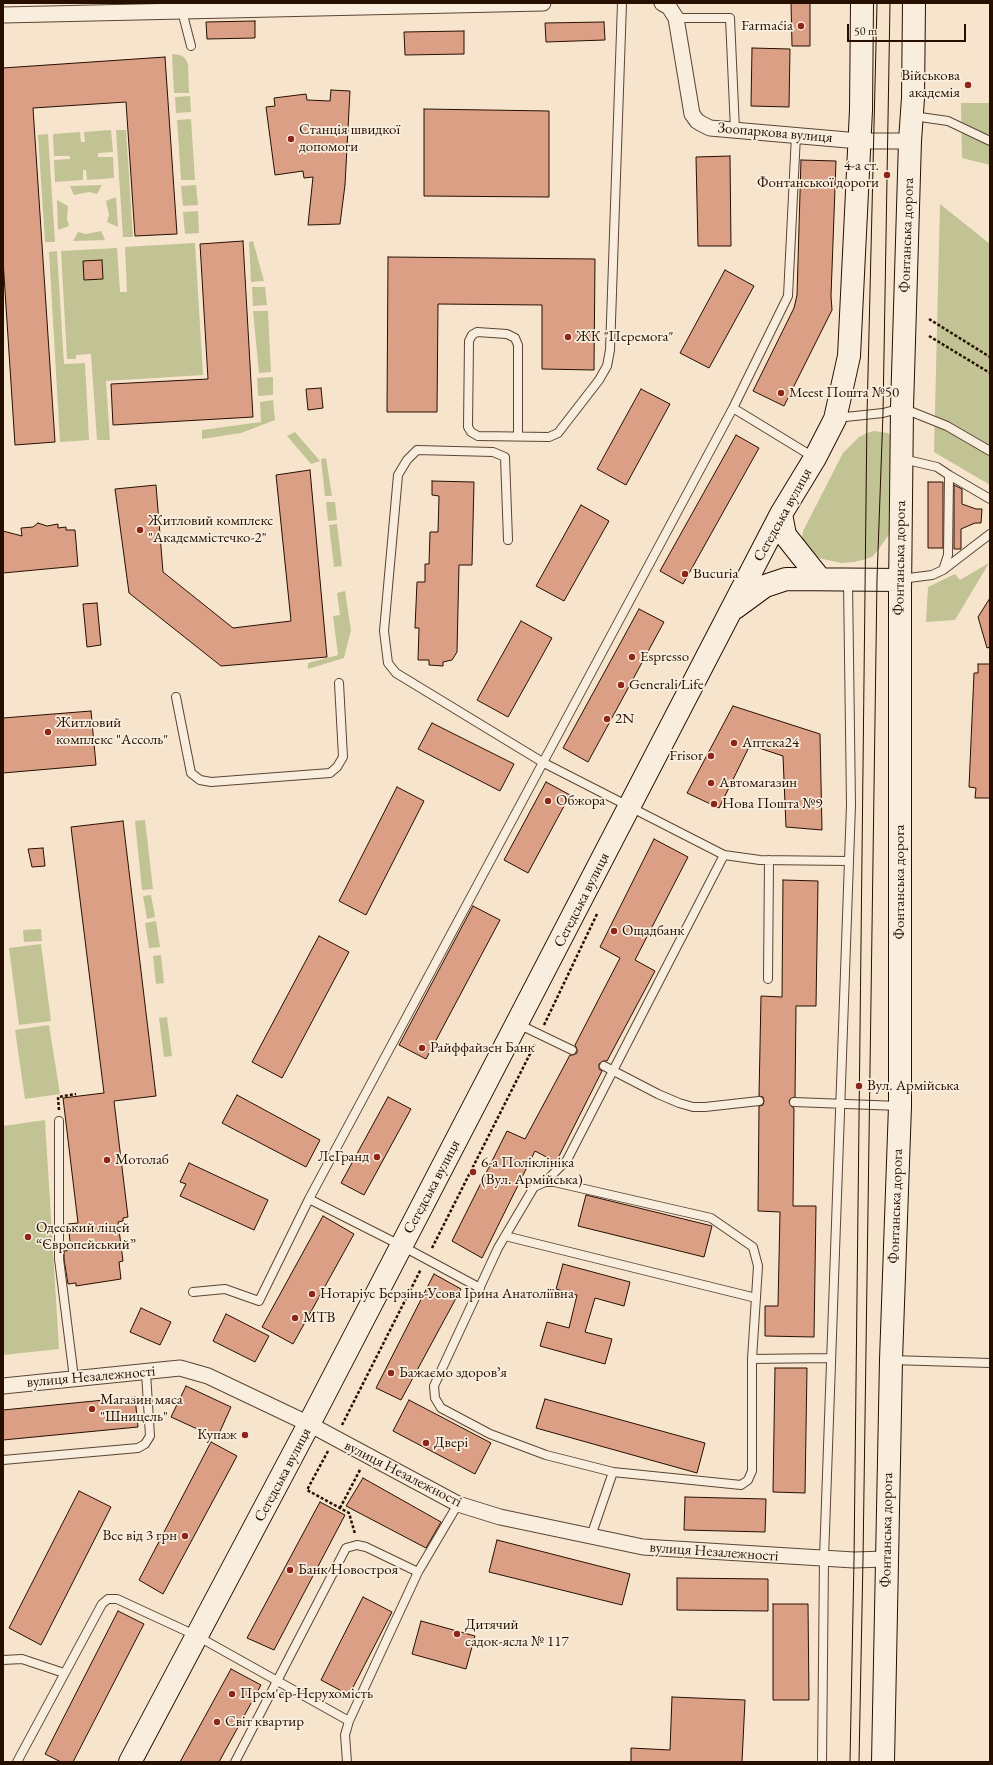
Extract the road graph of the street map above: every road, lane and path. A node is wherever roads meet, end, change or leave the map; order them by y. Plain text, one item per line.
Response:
1 (543, 3) edge
2 (622, 3) edge
3 (662, 3) edge
4 (862, 3) edge
5 (914, 3) edge
6 (512, 4) edge
7 (182, 11) junction
8 (3, 15) edge
9 (676, 18) junction
10 (191, 46) dead end
11 (911, 115) junction
12 (735, 130) junction
13 (796, 135) junction
14 (910, 140) junction
15 (990, 140) edge
16 (859, 141) junction
17 (929, 319) dead end
18 (929, 336) dead end
19 (990, 357) edge
20 (990, 373) edge
21 (733, 408) junction
22 (902, 408) junction
23 (835, 419) junction
24 (518, 436) junction
25 (990, 451) edge
26 (815, 458) junction
27 (902, 459) junction
28 (949, 476) junction
29 (990, 499) edge
30 (781, 514) junction
31 (990, 534) edge
32 (508, 540) dead end
33 (943, 570) junction
34 (820, 579) junction
35 (848, 579) junction
36 (900, 580) junction
37 (732, 611) junction
38 (339, 683) dead end
39 (176, 697) dead end
40 (544, 763) junction
41 (629, 808) junction
42 (724, 855) junction
43 (769, 860) junction
44 (849, 861) junction
45 (600, 907) dead end
46 (768, 979) dead end
47 (518, 1024) junction
48 (540, 1034) junction
49 (572, 1050) dead end
50 (604, 1066) dead end
51 (612, 1071) junction
52 (76, 1094) dead end
53 (759, 1101) dead end
54 (794, 1102) dead end
55 (839, 1104) junction
56 (900, 1106) junction
57 (59, 1121) joint
58 (545, 1182) junction
59 (309, 1199) junction
60 (505, 1236) junction
61 (402, 1246) junction
62 (426, 1259) junction
63 (480, 1288) junction
64 (192, 1292) dead end
65 (756, 1298) junction
66 (830, 1358) junction
67 (752, 1359) junction
68 (891, 1360) junction
69 (990, 1364) edge
70 (146, 1373) junction
71 (74, 1378) junction
72 (3, 1386) edge
73 (309, 1424) junction
74 (335, 1438) junction
75 (3, 1460) edge
76 (368, 1471) dead end
77 (613, 1472) junction
78 (458, 1504) junction
79 (340, 1508) junction
80 (591, 1536) junction
81 (357, 1545) junction
82 (824, 1558) junction
83 (886, 1559) junction
84 (418, 1572) junction
85 (197, 1636) junction
86 (3, 1660) edge
87 (64, 1673) junction
88 (277, 1682) junction
89 (348, 1721) junction
90 (18, 1762) edge
91 (130, 1762) edge
92 (235, 1762) edge
93 (347, 1762) edge
94 (822, 1762) edge
95 (883, 1762) edge

1 - 6 street
2 - 24 lane
3 - 9 street
4 - 16 main road
5 - 11 main road, Фонтанська дорога
6 - 7 street
7 - 8 street
7 - 10 lane
9 - 12 street, Зоопаркова вулиця
9 - 12 lane
11 - 14 main road, Фонтанська дорога
11 - 15 lane
12 - 13 street, Зоопаркова вулиця
13 - 16 street, Зоопаркова вулиця
13 - 21 lane
14 - 16 street, Зоопаркова вулиця
14 - 22 main road, Фонтанська дорога
16 - 23 main road
17 - 19 path
18 - 20 path
21 - 26 lane
21 - 40 lane
22 - 23 lane
22 - 25 lane
22 - 27 main road, Фонтанська дорога
23 - 26 main road, Сегедська вулиця
24 - 24 lane
26 - 30 main road, Сегедська вулиця
27 - 28 lane
27 - 36 main road, Фонтанська дорога
28 - 29 lane
28 - 33 lane
30 - 34 main road
30 - 37 main road, Сегедська вулиця
31 - 33 lane
32 - 40 lane
33 - 36 lane
34 - 35 main road, Сегедська вулиця
34 - 37 main road, Сегедська вулиця
35 - 36 main road, Сегедська вулиця
35 - 44 lane
36 - 56 main road, Фонтанська дорога
37 - 41 main road, Сегедська вулиця
38 - 39 lane
40 - 41 lane
40 - 59 lane
41 - 42 lane
41 - 47 main road, Сегедська вулиця
42 - 43 lane
42 - 51 lane
43 - 44 lane
43 - 46 lane
44 - 55 lane
45 - 48 path
47 - 48 lane
47 - 61 main road, Сегедська вулиця
48 - 49 lane
48 - 62 path
50 - 51 lane
51 - 53 lane
51 - 58 lane
52 - 57 path
54 - 55 lane
55 - 56 lane
55 - 66 lane
56 - 68 main road, Фонтанська дорога
57 - 71 lane
58 - 60 lane
58 - 65 lane
59 - 61 lane
59 - 64 lane
60 - 63 lane
60 - 65 lane
61 - 62 lane
61 - 73 main road, Сегедська вулиця
62 - 63 lane
62 - 74 path
63 - 77 lane
65 - 67 lane
66 - 67 lane
66 - 82 lane
67 - 77 lane
68 - 69 lane
68 - 83 main road, Фонтанська дорога
70 - 71 street, вулиця Незалежності
70 - 73 street, вулиця Незалежності
70 - 75 lane
71 - 72 street, вулиця Незалежності
73 - 74 street, вулиця Незалежності
73 - 85 main road, Сегедська вулиця
74 - 78 street, вулиця Незалежності
74 - 79 path
76 - 79 path
77 - 80 lane
78 - 80 street, вулиця Незалежності
78 - 84 lane
79 - 81 path
80 - 82 street, вулиця Незалежності
81 - 84 lane
81 - 88 lane
82 - 83 street, вулиця Незалежності
82 - 94 lane
83 - 95 main road, Фонтанська дорога
84 - 89 lane
85 - 87 lane
85 - 88 lane
85 - 91 main road, Сегедська вулиця
86 - 87 lane
87 - 90 lane
88 - 89 lane
88 - 92 lane
89 - 93 lane

